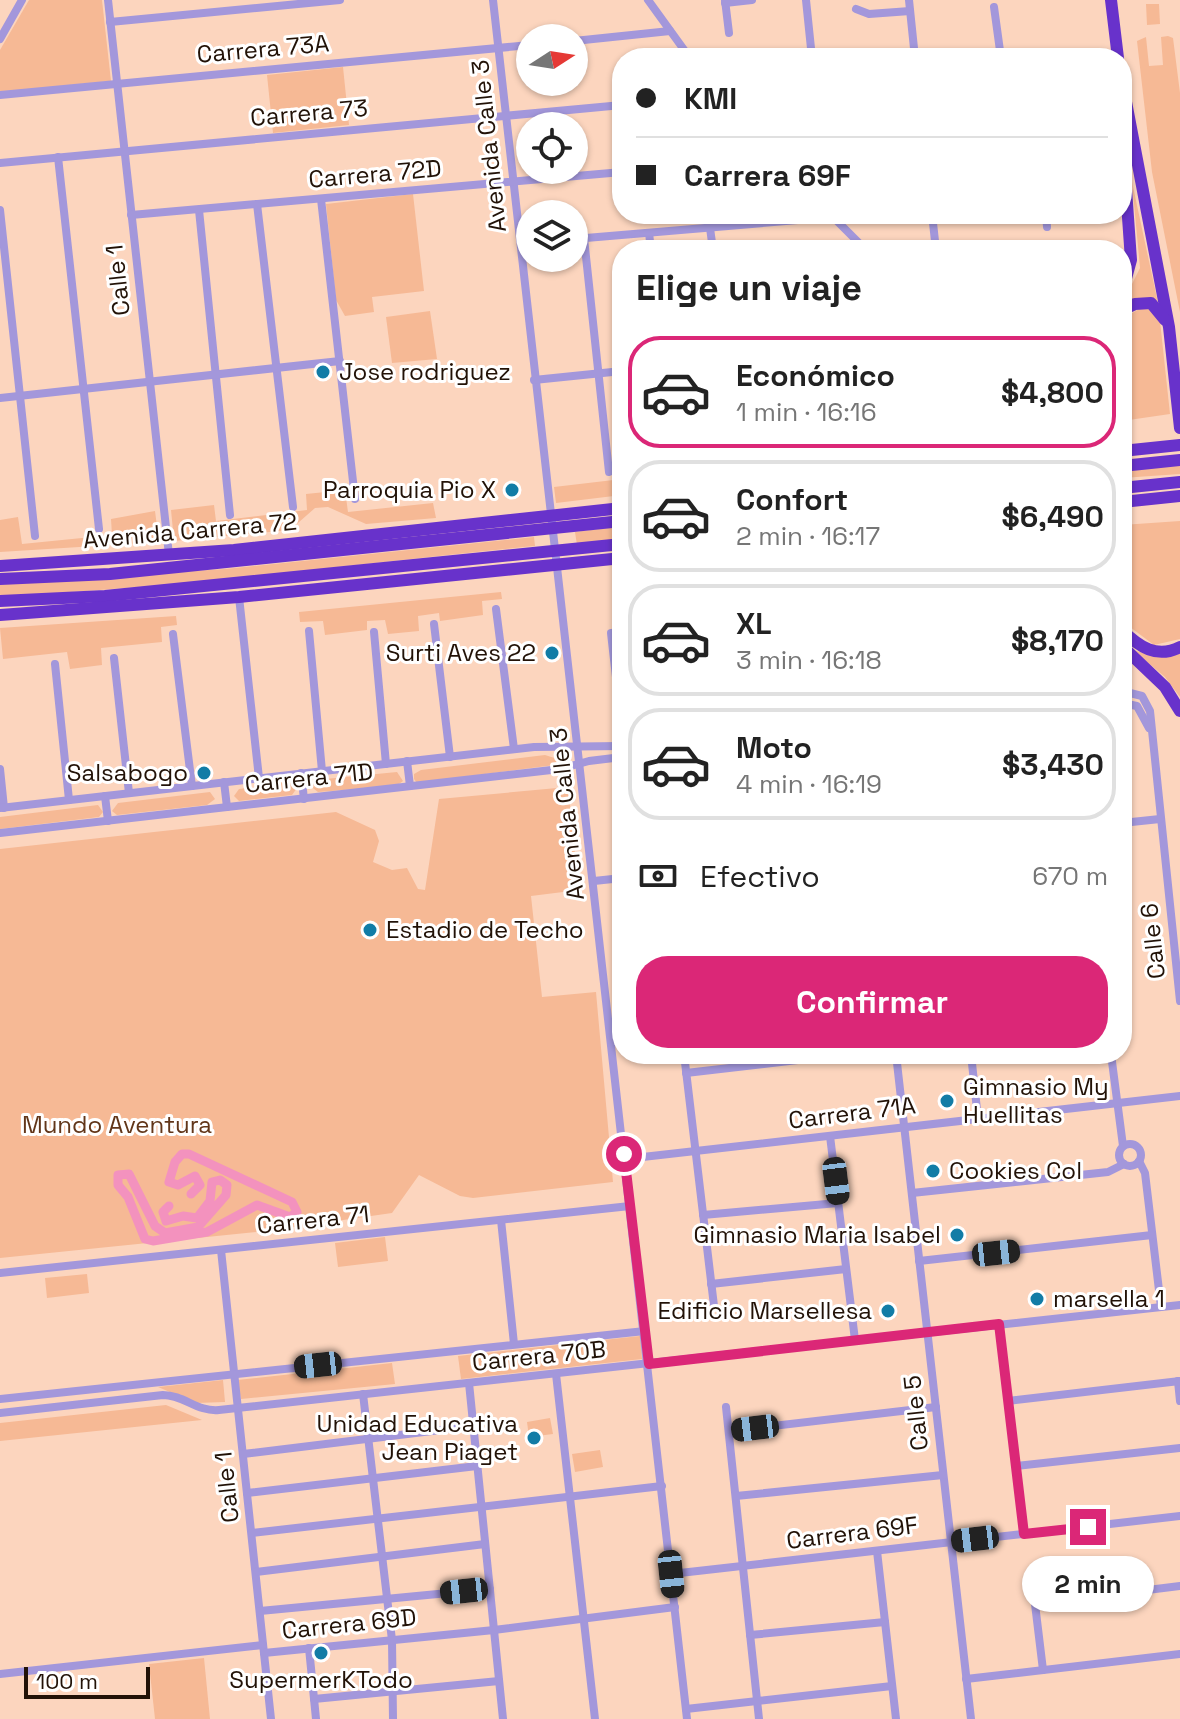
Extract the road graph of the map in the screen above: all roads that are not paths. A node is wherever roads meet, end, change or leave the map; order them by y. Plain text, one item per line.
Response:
1 (22, 0) edge
2 (108, 0) edge
3 (340, 0) edge
4 (493, 0) edge
5 (648, 0) edge
6 (752, 0) edge
7 (806, 0) edge
8 (909, 0) edge
9 (1111, 0) edge
10 (725, 2) edge
11 (994, 7) dead end
12 (856, 9) dead end
13 (910, 11) junction
14 (110, 22) junction
15 (670, 31) junction
16 (729, 33) dead end
17 (1, 36) edge
18 (588, 40) edge
19 (516, 46) edge
20 (499, 48) junction
21 (683, 48) edge
22 (811, 48) edge
23 (914, 48) edge
24 (1000, 48) edge
25 (1117, 48) edge
26 (117, 83) junction
27 (0, 95) edge
28 (612, 106) edge
29 (506, 115) junction
30 (1132, 133) edge
31 (124, 150) junction
32 (58, 157) junction
33 (0, 163) edge
34 (612, 173) edge
35 (513, 182) junction
36 (321, 199) junction
37 (257, 204) junction
38 (516, 209) edge
39 (0, 210) edge
40 (199, 210) junction
41 (131, 215) junction
42 (751, 224) edge
43 (840, 224) edge
44 (1047, 224) edge
45 (1047, 227) dead end
46 (710, 228) junction
47 (649, 233) junction
48 (588, 238) edge
49 (650, 240) edge
50 (712, 240) edge
51 (856, 240) edge
52 (523, 272) edge
53 (584, 272) edge
54 (3, 274) edge
55 (1132, 305) edge
56 (1169, 327) junction
57 (340, 361) junction
58 (278, 367) junction
59 (612, 372) edge
60 (599, 373) junction
61 (216, 375) junction
62 (534, 380) junction
63 (150, 381) junction
64 (84, 389) junction
65 (20, 396) junction
66 (0, 398) edge
67 (1180, 428) edge
68 (1180, 445) edge
69 (1132, 449) edge
70 (1180, 460) edge
71 (1132, 465) edge
72 (609, 472) dead end
73 (1180, 482) edge
74 (1132, 487) edge
75 (1180, 496) edge
76 (355, 499) dead end
77 (1132, 501) edge
78 (293, 507) dead end
79 (612, 509) edge
80 (230, 515) dead end
81 (552, 515) junction
82 (612, 522) edge
83 (99, 529) dead end
84 (554, 530) junction
85 (35, 536) dead end
86 (612, 546) edge
87 (169, 555) junction
88 (558, 558) junction
89 (612, 558) edge
90 (0, 566) edge
91 (27, 566) junction
92 (373, 571) junction
93 (73, 576) junction
94 (0, 579) edge
95 (410, 580) junction
96 (105, 596) junction
97 (239, 597) junction
98 (0, 601) edge
99 (496, 609) dead end
100 (77, 610) junction
101 (0, 615) edge
102 (434, 624) dead end
103 (309, 631) dead end
104 (374, 632) dead end
105 (173, 634) dead end
106 (1132, 639) edge
107 (1180, 647) edge
108 (1132, 656) edge
109 (114, 658) dead end
110 (55, 664) dead end
111 (1132, 692) edge
112 (1132, 705) edge
113 (1180, 711) edge
114 (1151, 732) junction
115 (612, 746) edge
116 (579, 748) junction
117 (514, 749) junction
118 (450, 757) junction
119 (612, 758) edge
120 (407, 761) junction
121 (581, 763) junction
122 (386, 764) junction
123 (0, 769) edge
124 (322, 771) junction
125 (301, 773) junction
126 (259, 778) junction
127 (224, 782) junction
128 (192, 786) junction
129 (410, 786) junction
130 (129, 793) junction
131 (105, 796) junction
132 (304, 799) junction
133 (69, 800) junction
134 (227, 807) junction
135 (2, 808) edge
136 (1160, 819) junction
137 (108, 821) junction
138 (1132, 822) edge
139 (0, 833) edge
140 (612, 879) edge
141 (594, 881) junction
142 (1180, 1001) edge
143 (612, 1042) edge
144 (614, 1064) edge
145 (685, 1064) edge
146 (748, 1064) edge
147 (897, 1064) edge
148 (972, 1064) edge
149 (1112, 1064) edge
150 (686, 1073) junction
151 (1180, 1096) edge
152 (1116, 1103) junction
153 (978, 1119) junction
154 (904, 1127) junction
155 (830, 1136) junction
156 (1123, 1146) junction
157 (696, 1151) junction
158 (625, 1159) junction
159 (1139, 1161) junction
160 (1124, 1164) junction
161 (912, 1193) junction
162 (838, 1203) junction
163 (630, 1206) junction
164 (703, 1215) junction
165 (501, 1220) junction
166 (1152, 1235) junction
167 (221, 1250) junction
168 (919, 1261) junction
169 (846, 1269) junction
170 (0, 1273) edge
171 (711, 1284) junction
172 (1180, 1305) edge
173 (714, 1306) dead end
174 (1161, 1307) junction
175 (999, 1324) junction
176 (645, 1331) junction
177 (927, 1331) junction
178 (855, 1340) junction
179 (514, 1344) junction
180 (649, 1364) junction
181 (235, 1374) junction
182 (556, 1374) junction
183 (1179, 1381) edge
184 (469, 1383) junction
185 (363, 1394) junction
186 (0, 1399) edge
187 (1008, 1401) junction
188 (1180, 1401) edge
189 (726, 1407) dead end
190 (936, 1407) junction
191 (238, 1408) junction
192 (0, 1413) edge
193 (473, 1426) junction
194 (729, 1431) junction
195 (367, 1439) junction
196 (1180, 1448) edge
197 (243, 1454) junction
198 (477, 1466) junction
199 (1016, 1466) junction
200 (943, 1475) junction
201 (372, 1478) junction
202 (662, 1486) junction
203 (247, 1493) junction
204 (570, 1496) junction
205 (736, 1496) junction
206 (481, 1507) junction
207 (1180, 1516) edge
208 (377, 1519) junction
209 (252, 1533) junction
210 (1024, 1534) junction
211 (951, 1542) junction
212 (485, 1544) junction
213 (877, 1551) junction
214 (381, 1557) junction
215 (743, 1566) junction
216 (256, 1572) junction
217 (671, 1574) junction
218 (1180, 1586) edge
219 (490, 1589) junction
220 (386, 1599) junction
221 (675, 1607) junction
222 (260, 1611) junction
223 (583, 1619) junction
224 (885, 1622) junction
225 (494, 1630) junction
226 (750, 1635) junction
227 (392, 1640) junction
228 (309, 1648) junction
229 (264, 1649) junction
230 (1180, 1654) edge
231 (1043, 1670) junction
232 (0, 1674) edge
233 (966, 1679) junction
234 (499, 1681) junction
235 (892, 1686) junction
236 (392, 1691) junction
237 (314, 1699) junction
238 (757, 1701) junction
239 (687, 1714) edge
240 (271, 1719) edge
241 (316, 1719) edge
242 (393, 1719) edge
243 (503, 1719) edge
244 (595, 1719) edge
245 (759, 1719) edge
246 (896, 1719) edge
247 (971, 1719) edge

1 - 17 street
2 - 14 street, Calle 1
3 - 14 street
4 - 20 street, Avenida Calle 3
5 - 15 street
6 - 10 street
7 - 22 street
8 - 13 street
9 - 25 highway
10 - 16 street
11 - 24 street
12 - 13 street
13 - 23 street
14 - 26 street, Calle 1
15 - 18 street
15 - 21 street
19 - 20 street, Carrera 73A
20 - 26 street, Carrera 73A
20 - 29 street, Avenida Calle 3
26 - 27 street, Carrera 73A
26 - 31 street, Calle 1
28 - 29 street, Carrera 73
29 - 31 street, Carrera 73
29 - 35 street, Avenida Calle 3
30 - 56 highway
31 - 32 street, Carrera 73
31 - 41 street, Calle 1
32 - 33 street, Carrera 73
32 - 64 street
34 - 35 street, Carrera 72D
35 - 36 street, Carrera 72D
35 - 38 street, Avenida Calle 3
36 - 37 street, Carrera 72D
36 - 57 street
37 - 40 street, Carrera 72D
37 - 58 street
39 - 54 street
40 - 41 street, Carrera 72D
40 - 61 street
41 - 63 street, Calle 1
42 - 46 street
43 - 51 street
44 - 45 street
46 - 47 street
46 - 50 street
47 - 48 street
47 - 49 street
52 - 62 street, Avenida Calle 3
53 - 60 street
54 - 65 street
55 - 56 highway
56 - 67 highway
57 - 58 street
57 - 76 street
58 - 61 street
58 - 78 street
59 - 60 street
60 - 62 street
60 - 72 street
61 - 63 street
61 - 80 street
62 - 81 street, Avenida Calle 3
63 - 64 street
63 - 87 street, Calle 1
64 - 65 street
64 - 83 street
65 - 66 street
65 - 85 street
68 - 69 highway
70 - 71 highway
73 - 74 highway
75 - 77 highway
79 - 81 highway, Avenida Carrera 72
81 - 84 street, Avenida Calle 3
81 - 87 highway, Avenida Carrera 72
82 - 84 highway, Avenida Carrera 72
84 - 88 street, Avenida Calle 3
84 - 93 highway, Avenida Carrera 72
86 - 88 highway
87 - 91 highway, Avenida Carrera 72
88 - 89 highway
88 - 92 highway
88 - 95 highway
88 - 116 street, Avenida Calle 3
90 - 91 highway, Avenida Carrera 72
91 - 93 highway
92 - 95 highway
92 - 96 highway
93 - 94 highway, Avenida Carrera 72
95 - 97 highway
96 - 98 highway
96 - 100 highway
97 - 100 highway
97 - 126 street
99 - 117 street
100 - 101 highway
102 - 118 street
103 - 124 street
104 - 122 street
105 - 128 street
106 - 107 highway
108 - 113 highway
109 - 130 street
110 - 133 street
111 - 114 street
112 - 114 street
114 - 136 street, Calle 6
115 - 116 street, Carrera 71D
116 - 117 street, Carrera 71D
116 - 121 street, Avenida Calle 3
117 - 118 street, Carrera 71D
118 - 120 street, Carrera 71D
119 - 121 street, Carrera 71D
120 - 122 street, Carrera 71D
120 - 129 street
121 - 129 street, Carrera 71D
121 - 141 street, Avenida Calle 3
122 - 124 street, Carrera 71D
123 - 135 street
124 - 125 street, Carrera 71D
125 - 126 street, Carrera 71D
125 - 132 street
126 - 127 street, Carrera 71D
127 - 128 street, Carrera 71D
127 - 134 street
128 - 130 street, Carrera 71D
129 - 132 street, Carrera 71D
130 - 131 street, Carrera 71D
131 - 133 street, Carrera 71D
131 - 137 street
132 - 134 street, Carrera 71D
133 - 135 street, Carrera 71D
134 - 137 street, Carrera 71D
136 - 138 street
136 - 142 street, Calle 6
137 - 139 street, Carrera 71D
140 - 141 street
141 - 143 street, Avenida Calle 3
144 - 158 street, Avenida Calle 3
145 - 150 street
146 - 150 street
147 - 154 street, Calle 5
148 - 153 street
149 - 152 street
150 - 157 street
151 - 152 street, Carrera 71A
152 - 153 street, Carrera 71A
152 - 156 street
153 - 154 street, Carrera 71A
154 - 155 street, Carrera 71A
154 - 161 street, Calle 5
155 - 157 street, Carrera 71A
155 - 162 street
156 - 159 street
156 - 160 street
157 - 158 street, Carrera 71A
157 - 164 street
158 - 163 street, Avenida Calle 3
159 - 160 street
159 - 166 street
160 - 161 street
161 - 168 street, Calle 5
162 - 164 street
162 - 169 street
163 - 165 street, Carrera 71
163 - 176 street, Avenida Calle 3
164 - 171 street
165 - 167 street, Carrera 71
165 - 179 street
166 - 168 street
166 - 174 street
167 - 170 street, Carrera 71
167 - 181 street, Calle 1
168 - 177 street, Calle 5
169 - 171 street
169 - 178 street
171 - 173 street
172 - 174 street, Carrera 70B
174 - 175 street, Carrera 70B
175 - 177 street, Carrera 70B
175 - 187 street
176 - 179 street, Carrera 70B
176 - 180 street, Avenida Calle 3
177 - 178 street, Carrera 70B
177 - 190 street, Calle 5
178 - 180 street, Carrera 70B
179 - 181 street, Carrera 70B
180 - 182 street, Carrera 70B
180 - 202 street, Avenida Calle 3
181 - 186 street, Carrera 70B
181 - 191 street, Calle 1
182 - 184 street, Carrera 70B
182 - 204 street
183 - 187 street
183 - 188 street
184 - 185 street, Carrera 70B
184 - 193 street
185 - 191 street, Carrera 70B
185 - 195 street
187 - 199 street
189 - 194 street
190 - 194 street
190 - 200 street, Calle 5
191 - 192 street, Carrera 70B
191 - 197 street, Calle 1
193 - 195 street
193 - 198 street
194 - 205 street
195 - 197 street
195 - 201 street
196 - 199 street
197 - 203 street, Calle 1
198 - 201 street
198 - 206 street
199 - 210 street
200 - 205 street
200 - 211 street, Calle 5
201 - 203 street
201 - 208 street
202 - 204 street
202 - 217 street, Avenida Calle 3
203 - 209 street, Calle 1
204 - 206 street
204 - 223 street
205 - 215 street
206 - 208 street
206 - 212 street
207 - 210 street, Carrera 69F
208 - 209 street
208 - 214 street
209 - 216 street, Calle 1
210 - 211 street, Carrera 69F
211 - 213 street, Carrera 69F
211 - 233 street, Calle 5
212 - 214 street
212 - 219 street
213 - 215 street, Carrera 69F
213 - 224 street
214 - 216 street
214 - 220 street
215 - 217 street, Carrera 69F
215 - 226 street
216 - 222 street, Calle 1
217 - 221 street, Avenida Calle 3
218 - 231 street
219 - 220 street
219 - 225 street
220 - 222 street
220 - 227 street
221 - 223 street, Carrera 69D
221 - 239 street, Avenida Calle 3
222 - 229 street, Calle 1
223 - 225 street, Carrera 69D
223 - 244 street
224 - 226 street
224 - 235 street
225 - 227 street, Carrera 69D
225 - 234 street
226 - 238 street
227 - 228 street, Carrera 69D
227 - 236 street
228 - 229 street, Carrera 69D
228 - 237 street
229 - 232 street, Carrera 69D
229 - 240 street, Calle 1
230 - 231 street
231 - 233 street
233 - 247 street, Calle 5
234 - 236 street
234 - 243 street
235 - 238 street
235 - 246 street
236 - 237 street
236 - 242 street
237 - 241 street
238 - 239 street
238 - 245 street

